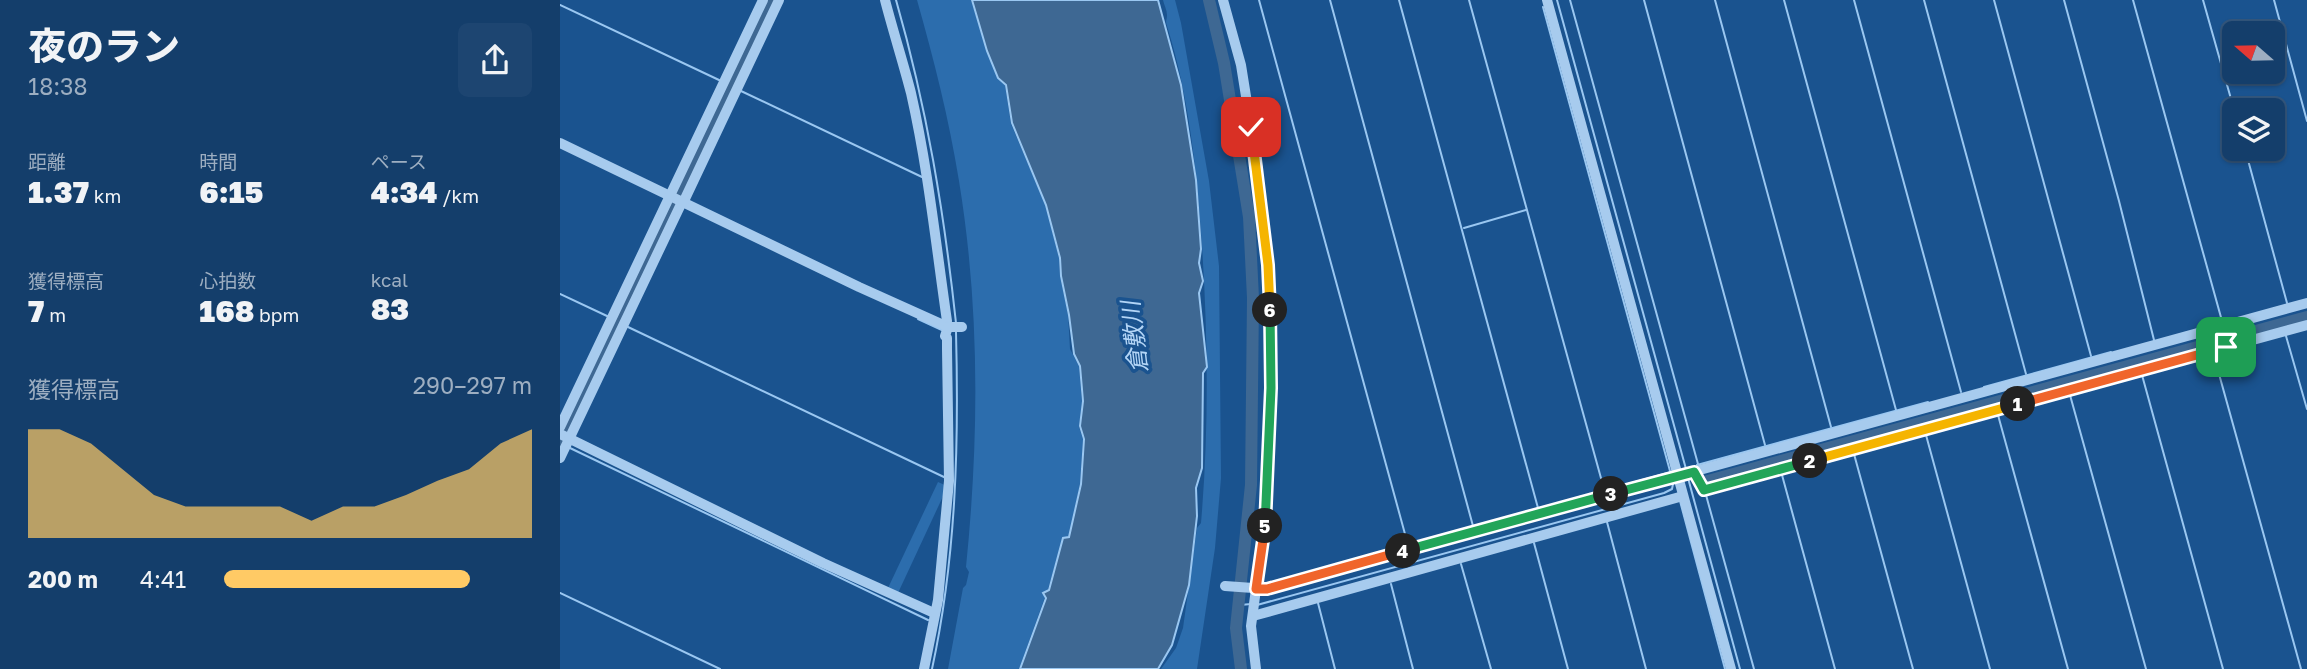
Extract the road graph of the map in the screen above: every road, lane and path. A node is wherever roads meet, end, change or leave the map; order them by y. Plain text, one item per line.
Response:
1 (763, 0) edge
2 (779, 0) edge
3 (885, 0) edge
4 (1223, 0) edge
5 (1546, 0) edge
6 (733, 81) junction
7 (560, 143) edge
8 (678, 202) junction
9 (2307, 303) edge
10 (621, 317) junction
11 (2307, 325) edge
12 (951, 329) junction
13 (564, 440) edge
14 (1686, 474) junction
15 (1683, 496) junction
16 (1229, 586) dead end
17 (1254, 588) junction
18 (1253, 609) junction
19 (934, 619) junction
20 (924, 669) edge
21 (1256, 669) edge
22 (1731, 669) edge

1 - 6 street
2 - 6 street
3 - 12 street
4 - 17 street
5 - 14 street
6 - 8 street
6 - 8 street
7 - 8 street
8 - 10 street
8 - 10 street
8 - 12 street
9 - 14 street
10 - 13 street
10 - 13 street
11 - 14 street
12 - 19 street
13 - 19 street
14 - 15 street
14 - 17 street
15 - 18 street
15 - 22 street
16 - 17 street
17 - 18 street
18 - 21 street
19 - 20 street

